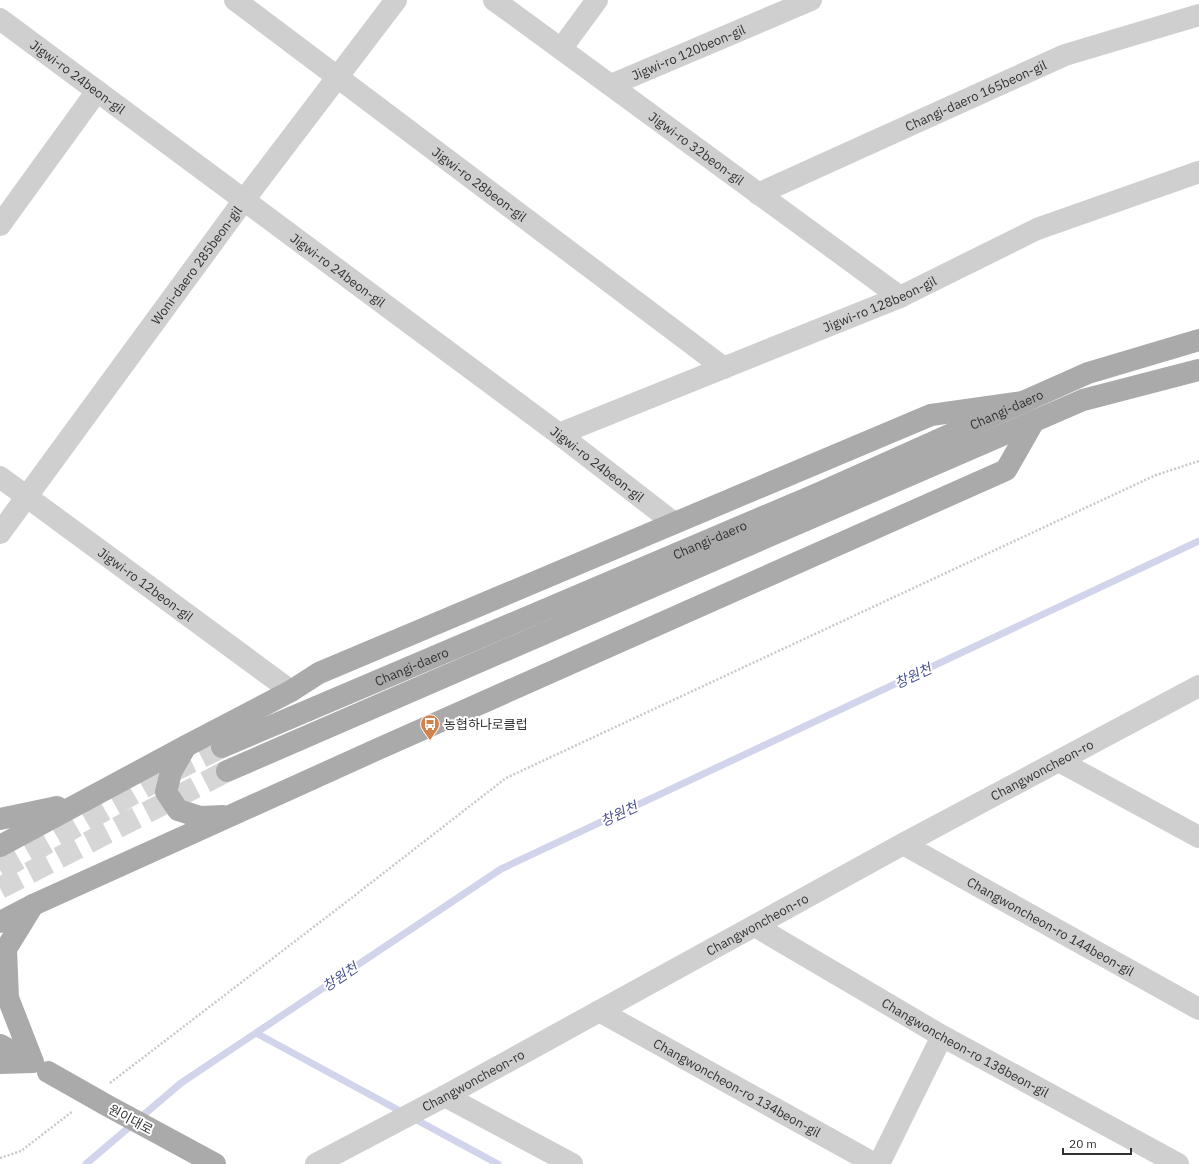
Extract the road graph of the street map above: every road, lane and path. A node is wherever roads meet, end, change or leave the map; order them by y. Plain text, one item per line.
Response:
1 (235, 0) edge
2 (396, 0) edge
3 (494, 0) edge
4 (597, 0) edge
5 (780, 0) edge
6 (811, 0) edge
7 (1199, 15) edge
8 (0, 19) edge
9 (765, 20) junction
10 (561, 49) junction
11 (338, 77) junction
12 (611, 85) junction
13 (97, 91) junction
14 (1199, 172) edge
15 (758, 194) junction
16 (244, 200) junction
17 (0, 225) edge
18 (900, 297) junction
19 (1199, 340) edge
20 (724, 368) junction
21 (1199, 370) edge
22 (1023, 402) junction
23 (1034, 421) junction
24 (559, 434) junction
25 (1199, 461) edge
26 (0, 477) edge
27 (27, 497) junction
28 (674, 523) junction
29 (0, 533) edge
30 (1199, 686) edge
31 (291, 691) junction
32 (186, 746) junction
33 (222, 747) tunnel mouth
34 (1059, 760) junction
35 (227, 771) tunnel mouth
36 (84, 801) junction
37 (230, 816) junction
38 (0, 820) edge
39 (1199, 837) edge
40 (903, 844) junction
41 (0, 846) edge
42 (33, 905) junction
43 (0, 922) edge
44 (755, 926) junction
45 (1199, 1009) edge
46 (600, 1011) junction
47 (942, 1036) junction
48 (0, 1045) edge
49 (0, 1063) edge
50 (40, 1067) junction
51 (104, 1088) dead end
52 (445, 1096) junction
53 (78, 1107) dead end
54 (0, 1158) edge
55 (324, 1160) edge
56 (215, 1164) edge
57 (572, 1164) edge
58 (875, 1164) edge
59 (879, 1164) edge
60 (1178, 1164) edge

1 - 11 street, Jigwi-ro 28beon-gil
2 - 11 street, Woni-daero 285beon-gil
3 - 10 street, Jigwi-ro 32beon-gil
4 - 10 street
5 - 9 street
6 - 9 street, Jigwi-ro 120beon-gil
7 - 15 street, Changi-daero 165beon-gil
8 - 13 street, Jigwi-ro 24beon-gil
9 - 12 street, Jigwi-ro 120beon-gil
10 - 12 street, Jigwi-ro 32beon-gil
11 - 16 street, Woni-daero 285beon-gil
11 - 20 street, Jigwi-ro 28beon-gil
12 - 15 street, Jigwi-ro 32beon-gil
13 - 16 street, Jigwi-ro 24beon-gil
13 - 17 street
14 - 18 street, Jigwi-ro 128beon-gil
15 - 18 street, Jigwi-ro 32beon-gil
16 - 24 street, Jigwi-ro 24beon-gil
16 - 27 street, Woni-daero 285beon-gil
18 - 20 street, Jigwi-ro 128beon-gil
19 - 22 main road, Changi-daero
20 - 24 street, Jigwi-ro 128beon-gil
21 - 23 main road, Changi-daero
22 - 28 main road
22 - 33 main road, Changi-daero
23 - 35 main road, Changi-daero
23 - 37 main road
24 - 28 street, Jigwi-ro 24beon-gil
25 - 51 path
26 - 27 street, Jigwi-ro 12beon-gil
27 - 29 street, Woni-daero 285beon-gil
27 - 31 street, Jigwi-ro 12beon-gil
28 - 31 main road
30 - 34 street, Changwoncheon-ro
31 - 32 main road
32 - 36 main road
32 - 37 main road
34 - 39 street
34 - 40 street, Changwoncheon-ro
36 - 38 main road
36 - 41 main road
37 - 42 main road
40 - 44 street, Changwoncheon-ro
40 - 45 street, Changwoncheon-ro 144beon-gil
42 - 43 main road
42 - 50 main road
44 - 46 street, Changwoncheon-ro
44 - 47 street, Changwoncheon-ro 138beon-gil
46 - 52 street, Changwoncheon-ro
46 - 58 street, Changwoncheon-ro 134beon-gil
47 - 59 street
47 - 60 street, Changwoncheon-ro 138beon-gil
48 - 50 main road, 원이대로
49 - 50 main road
50 - 56 main road, 원이대로, bridge
52 - 55 street, Changwoncheon-ro
52 - 57 street
53 - 54 path

